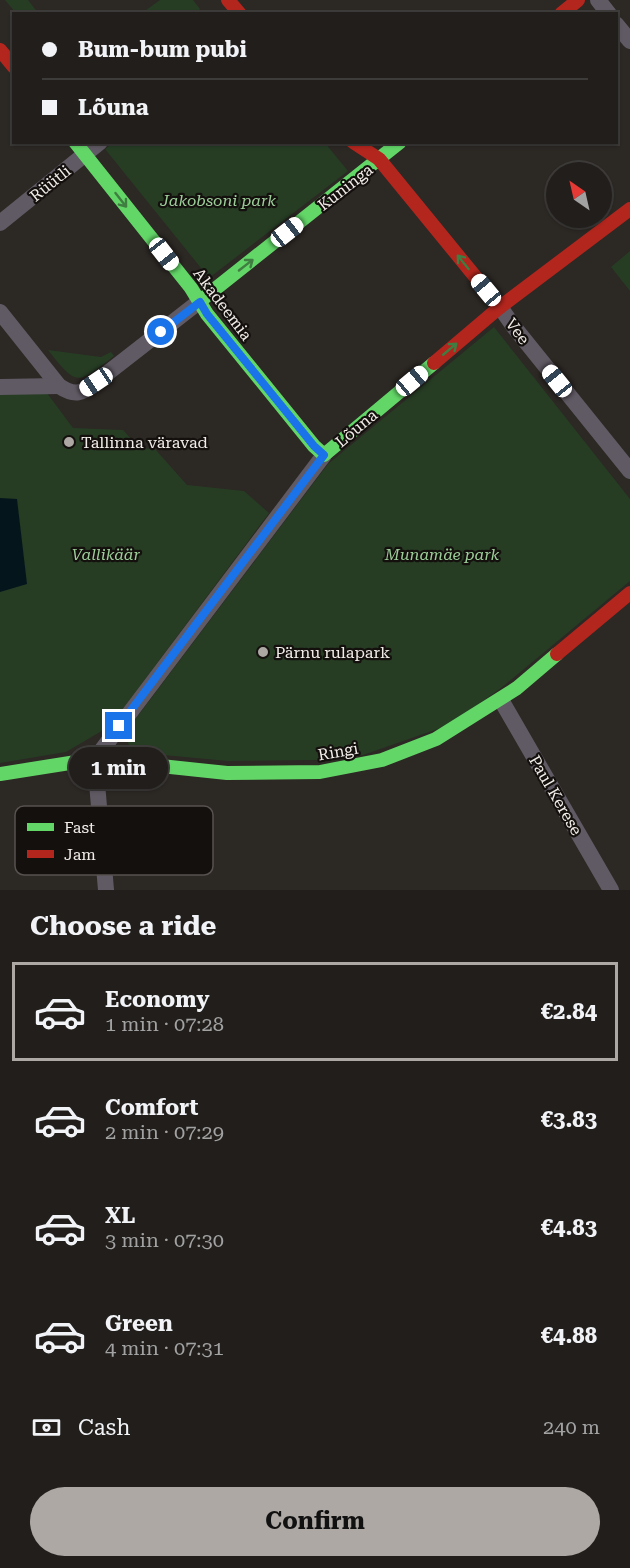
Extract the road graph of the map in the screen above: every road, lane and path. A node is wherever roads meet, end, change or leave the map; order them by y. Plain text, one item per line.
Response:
1 (228, 0) edge
2 (578, 0) edge
3 (598, 0) edge
4 (238, 12) edge
5 (563, 12) edge
6 (607, 12) edge
7 (618, 26) edge
8 (630, 41) edge
9 (0, 50) edge
10 (12, 65) edge
11 (356, 144) edge
12 (398, 144) edge
13 (80, 148) edge
14 (379, 159) junction
15 (630, 209) edge
16 (0, 223) edge
17 (200, 302) junction
18 (500, 307) junction
19 (0, 312) edge
20 (59, 386) junction
21 (0, 387) edge
22 (324, 455) junction
23 (630, 471) edge
24 (630, 593) edge
25 (501, 700) junction
26 (94, 759) junction
27 (0, 774) edge
28 (98, 806) edge
29 (105, 875) edge
30 (106, 890) edge
31 (611, 890) edge

1 - 4 street
2 - 5 street
3 - 6 street
7 - 8 street
9 - 10 street
11 - 14 street, Vee
12 - 14 street, Kuninga
13 - 16 street, Rüütli
13 -> 17 street, Akadeemia
17 -> 14 street, Kuninga
18 -> 14 street, Vee
15 - 18 street, Lõuna
17 - 20 street, Kuninga
17 - 22 street, Akadeemia
22 -> 18 street, Lõuna
18 - 23 street, Vee
19 - 20 street
20 - 21 street
22 - 26 street, Lõuna
24 - 25 street, Ringi
25 - 26 street, Ringi
25 - 31 street, Paul Kerese
26 - 27 street, Ringi
26 - 28 street
29 - 30 street

